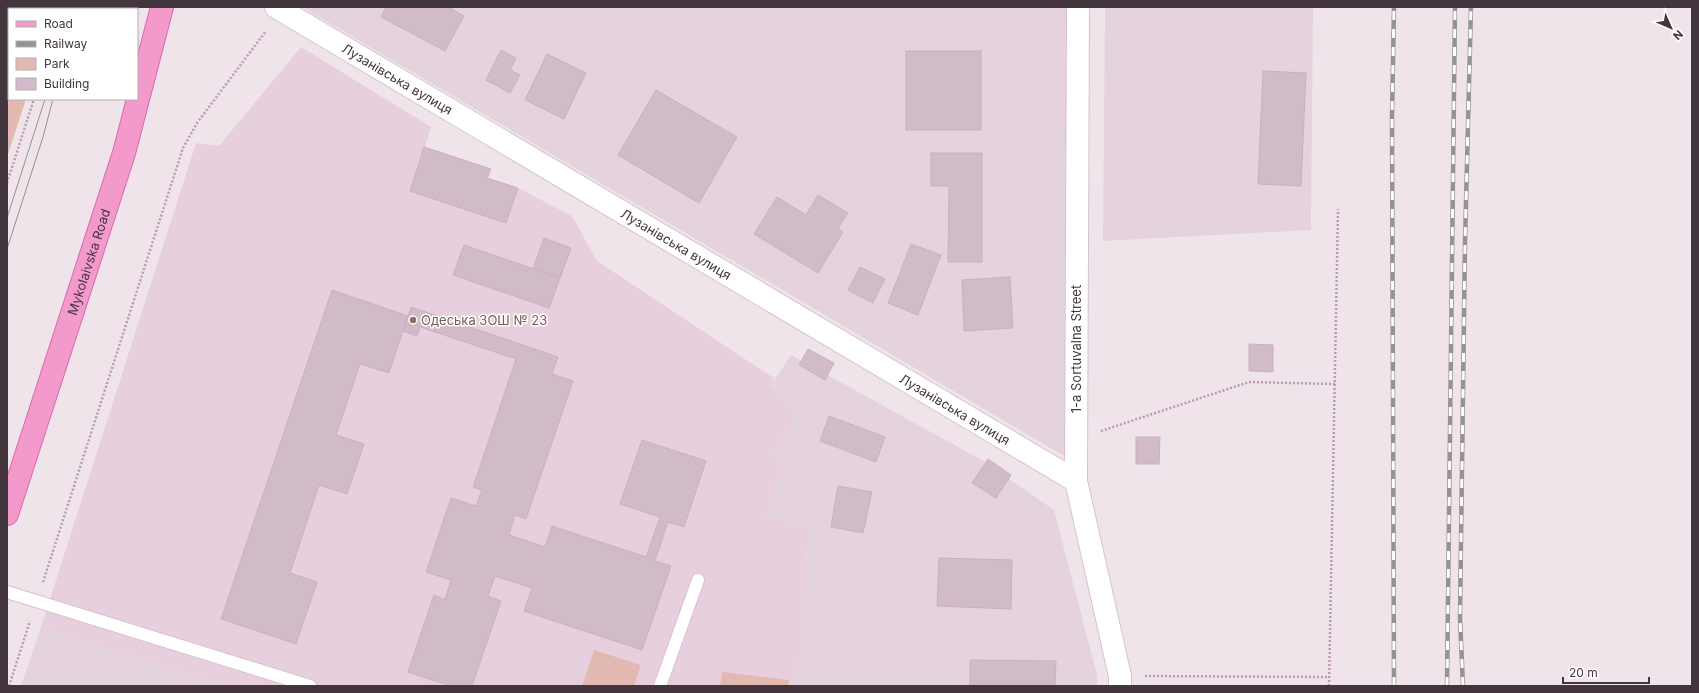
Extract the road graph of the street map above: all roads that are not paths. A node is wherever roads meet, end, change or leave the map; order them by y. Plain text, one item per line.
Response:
1 (162, 7) edge
2 (1078, 7) edge
3 (280, 8) edge
4 (138, 99) edge
5 (138, 100) edge
6 (1076, 481) junction
7 (7, 514) edge
8 (698, 580) dead end
9 (7, 592) edge
10 (1120, 681) edge
11 (310, 686) edge
12 (660, 686) edge

1 - 4 main road, Mykolaivska Road
2 - 6 street, 1-a Sortuvalna Street
3 - 6 street, Лузанівська вулиця
5 - 7 main road, Mykolaivska Road
6 - 10 street, 1-a Sortuvalna Street
8 - 12 lane
9 - 11 lane

